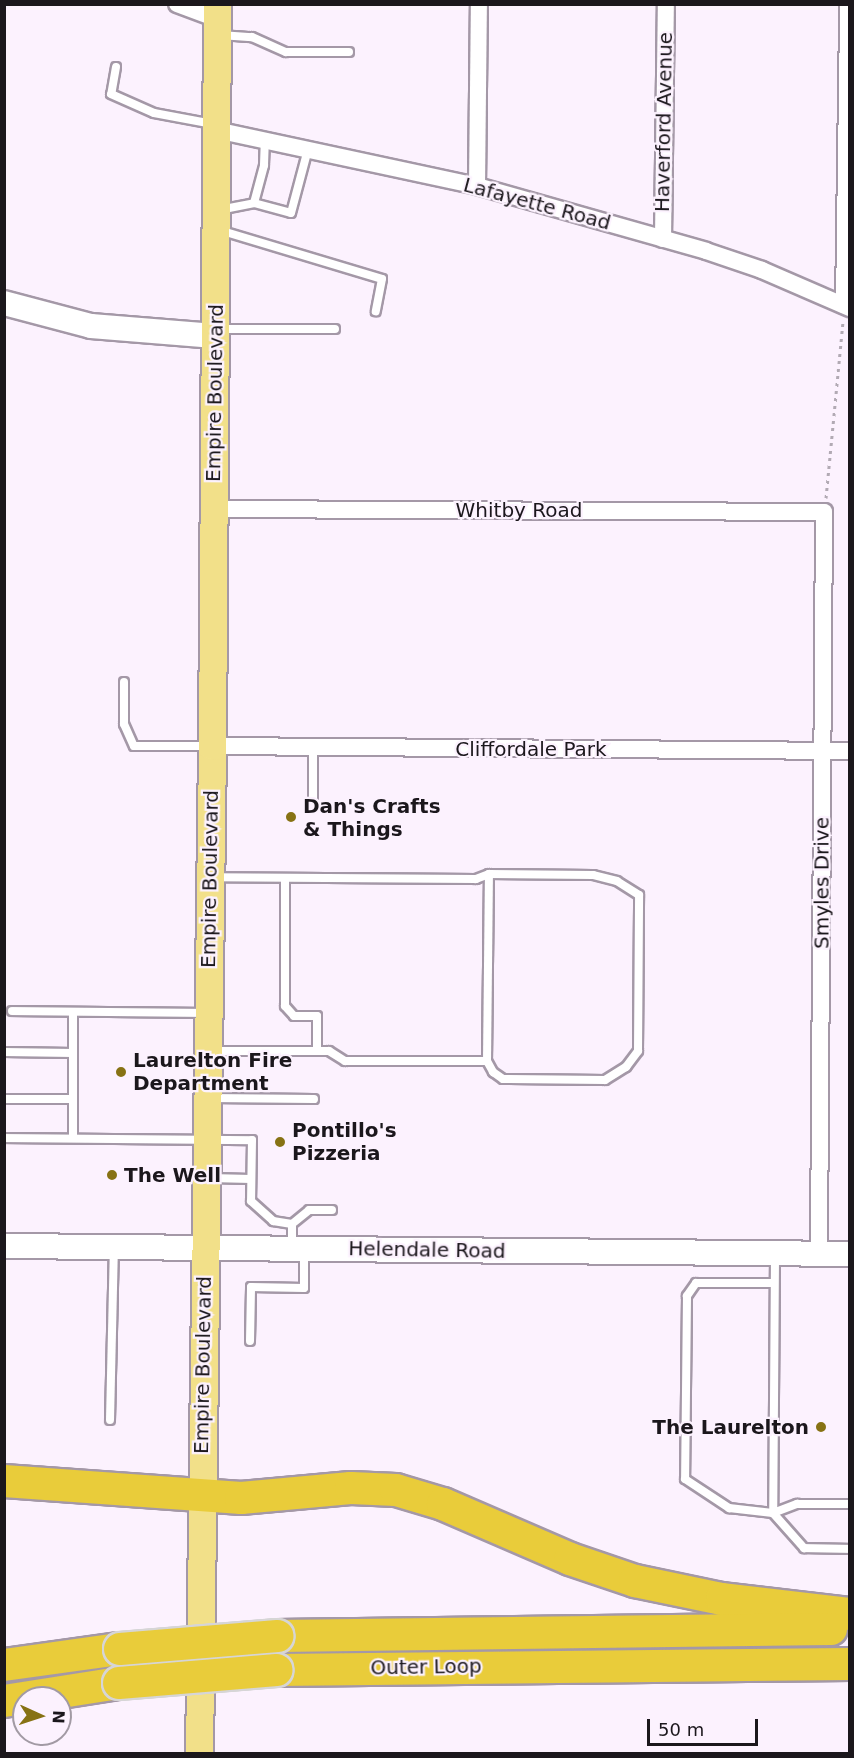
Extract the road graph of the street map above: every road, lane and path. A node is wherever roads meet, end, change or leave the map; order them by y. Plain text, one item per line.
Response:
1 (177, 4) edge
2 (479, 4) edge
3 (666, 4) edge
4 (848, 4) edge
5 (217, 19) edge
6 (349, 52) dead end
7 (116, 67) dead end
8 (216, 127) junction
9 (265, 140) junction
10 (308, 149) junction
11 (477, 186) junction
12 (254, 203) junction
13 (216, 220) junction
14 (663, 239) junction
15 (4, 303) edge
16 (847, 307) edge
17 (376, 311) dead end
18 (335, 329) dead end
19 (215, 333) junction
20 (213, 509) junction
21 (824, 512) junction
22 (124, 682) dead end
23 (212, 746) junction
24 (313, 747) junction
25 (822, 751) junction
26 (849, 751) edge
27 (313, 798) dead end
28 (489, 874) junction
29 (210, 876) junction
30 (285, 878) junction
31 (12, 1011) dead end
32 (73, 1012) junction
33 (208, 1013) junction
34 (208, 1051) junction
35 (317, 1051) junction
36 (4, 1052) edge
37 (73, 1053) junction
38 (487, 1061) junction
39 (207, 1098) junction
40 (4, 1099) edge
41 (73, 1099) junction
42 (314, 1099) dead end
43 (4, 1138) edge
44 (73, 1138) junction
45 (207, 1140) junction
46 (206, 1178) junction
47 (251, 1179) junction
48 (332, 1210) dead end
49 (292, 1224) junction
50 (4, 1246) edge
51 (114, 1247) junction
52 (205, 1248) junction
53 (298, 1249) junction
54 (775, 1253) junction
55 (819, 1254) junction
56 (849, 1254) edge
57 (772, 1283) junction
58 (250, 1341) dead end
59 (110, 1419) dead end
60 (4, 1481) edge
61 (200, 1496) junction
62 (849, 1504) edge
63 (773, 1513) junction
64 (849, 1549) edge
65 (849, 1614) edge
66 (849, 1628) edge
67 (849, 1664) edge
68 (4, 1665) edge
69 (119, 1683) junction
70 (72, 1693) edge
71 (4, 1701) edge
72 (198, 1754) edge

1 - 5 street
2 - 11 street
3 - 14 street, Haverford Avenue
4 - 16 street
5 - 6 lane
5 - 8 main road, Empire Boulevard
7 - 8 lane
8 - 9 street, Lafayette Road
8 - 13 main road, Empire Boulevard
9 - 10 street, Lafayette Road
9 - 12 lane
10 - 11 street, Lafayette Road
10 - 12 lane
11 - 14 street, Lafayette Road
12 - 13 lane
13 - 17 lane
13 - 19 main road, Empire Boulevard
14 - 16 street, Lafayette Road
15 - 19 street
16 - 21 path
18 - 19 lane
19 - 20 main road, Empire Boulevard
20 - 21 street, Whitby Road
20 - 23 main road, Empire Boulevard
21 - 25 street, Smyles Drive
22 - 23 lane
23 - 24 street, Cliffordale Park
23 - 29 main road, Empire Boulevard
24 - 25 street, Cliffordale Park
24 - 27 lane
25 - 26 street, Cliffordale Park
25 - 55 street, Smyles Drive
28 - 30 lane
28 - 38 lane
28 - 38 lane
29 - 30 lane
29 - 33 main road, Empire Boulevard
30 - 35 lane
31 - 32 lane
32 - 33 lane
32 - 37 lane
33 - 34 main road, Empire Boulevard
34 - 35 lane
34 - 39 main road, Empire Boulevard
35 - 38 lane
36 - 37 lane
37 - 41 lane
39 - 42 lane
39 - 45 main road, Empire Boulevard
40 - 41 lane
41 - 44 lane
43 - 44 lane
44 - 45 lane
45 - 46 main road, Empire Boulevard
45 - 47 lane
46 - 47 lane
46 - 52 main road, Empire Boulevard
47 - 49 lane
48 - 49 lane
49 - 53 lane
50 - 51 street, Helendale Road
51 - 52 street, Helendale Road
51 - 59 lane
52 - 53 street, Helendale Road
52 - 61 main road, Empire Boulevard
53 - 54 street, Helendale Road
53 - 58 lane
54 - 55 street, Helendale Road
54 - 57 lane
55 - 56 street, Helendale Road
57 - 63 lane
57 - 63 lane
60 - 61 highway
61 - 65 highway
61 - 72 main road, Empire Boulevard
62 - 63 lane
63 - 64 lane
66 - 68 highway, Outer Loop, bridge
67 - 69 highway, Outer Loop, bridge
69 - 70 highway
69 - 71 highway, Outer Loop

